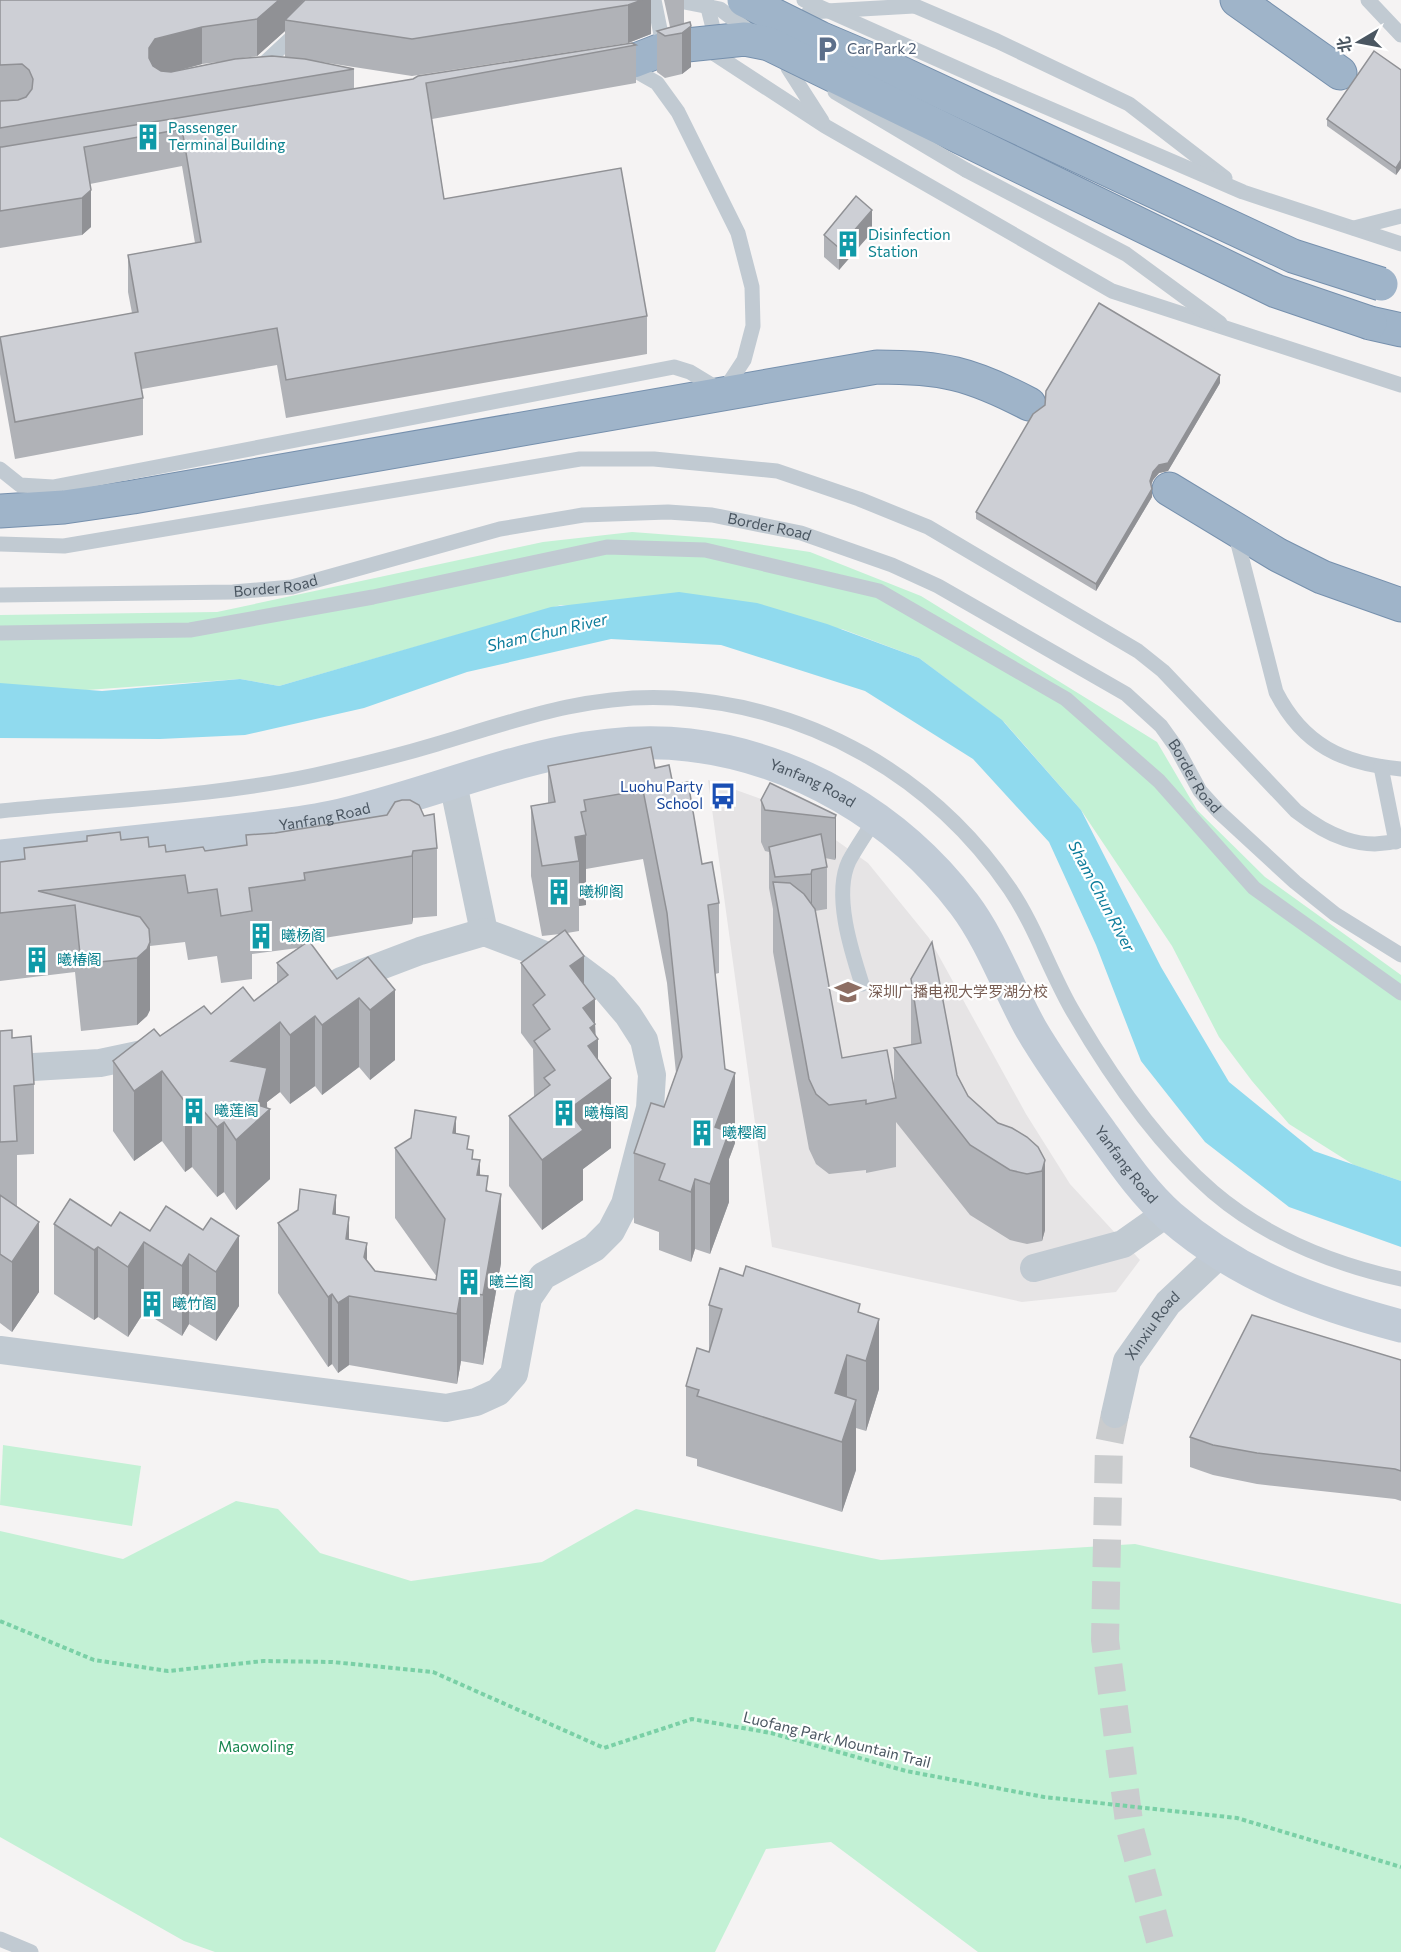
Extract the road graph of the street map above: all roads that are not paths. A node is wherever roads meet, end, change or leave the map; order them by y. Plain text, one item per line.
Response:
1 (654, 0) edge
2 (706, 0) edge
3 (744, 0) edge
4 (804, 0) edge
5 (901, 0) edge
6 (1237, 0) edge
7 (1368, 0) edge
8 (679, 1) edge
9 (916, 6) junction
10 (306, 24) edge
11 (1401, 35) edge
12 (678, 44) junction
13 (729, 65) junction
14 (1340, 73) dead end
15 (576, 75) joint
16 (294, 76) edge
17 (240, 78) joint
18 (825, 126) junction
19 (1244, 192) junction
20 (1401, 216) edge
21 (1354, 228) junction
22 (1401, 244) edge
23 (1391, 286) edge
24 (1386, 326) edge
25 (1229, 331) junction
26 (1401, 385) edge
27 (723, 392) junction
28 (1029, 404) dead end
29 (0, 469) edge
30 (1169, 489) dead end
31 (0, 511) edge
32 (1234, 529) junction
33 (0, 544) edge
34 (0, 596) edge
35 (1401, 604) edge
36 (0, 633) edge
37 (1380, 767) junction
38 (1401, 769) edge
39 (453, 783) junction
40 (0, 811) edge
41 (876, 817) junction
42 (1399, 841) edge
43 (0, 856) edge
44 (484, 932) junction
45 (1401, 955) edge
46 (862, 984) dead end
47 (321, 989) edge
48 (1401, 993) edge
49 (177, 1042) edge
50 (0, 1069) edge
51 (1167, 1213) junction
52 (1219, 1255) junction
53 (1034, 1268) dead end
54 (1401, 1279) edge
55 (1401, 1326) edge
56 (0, 1350) edge
57 (1115, 1414) tunnel mouth
58 (0, 1940) edge
59 (32, 1952) edge

1 - 12 lane
2 - 13 lane
3 - 23 highway, bridge
4 - 19 lane, bridge
5 - 9 lane
6 - 14 highway
7 - 11 lane
8 - 25 lane, bridge
9 - 18 lane
9 - 19 lane
10 - 17 lane
12 - 13 lane
12 - 15 highway
12 - 24 highway, bridge
13 - 18 lane
15 - 27 lane
16 - 17 highway
18 - 25 lane
19 - 21 lane
20 - 21 lane
21 - 22 lane
25 - 26 lane
27 - 28 highway
27 - 29 lane
27 - 31 highway
30 - 32 highway
32 - 35 highway
32 - 37 lane
33 - 42 lane
34 - 45 lane, Border Road
36 - 48 lane
37 - 38 lane
37 - 42 lane
39 - 41 main road, Yanfang Road
39 - 43 main road, Yanfang Road
39 - 44 street
40 - 54 lane
41 - 46 lane
41 - 51 main road, Yanfang Road
44 - 47 street
44 - 56 street
49 - 50 street
51 - 52 main road, Yanfang Road
51 - 53 street
52 - 55 main road, Yanfang Road
52 - 57 street, Xinxiu Road
58 - 59 lane

